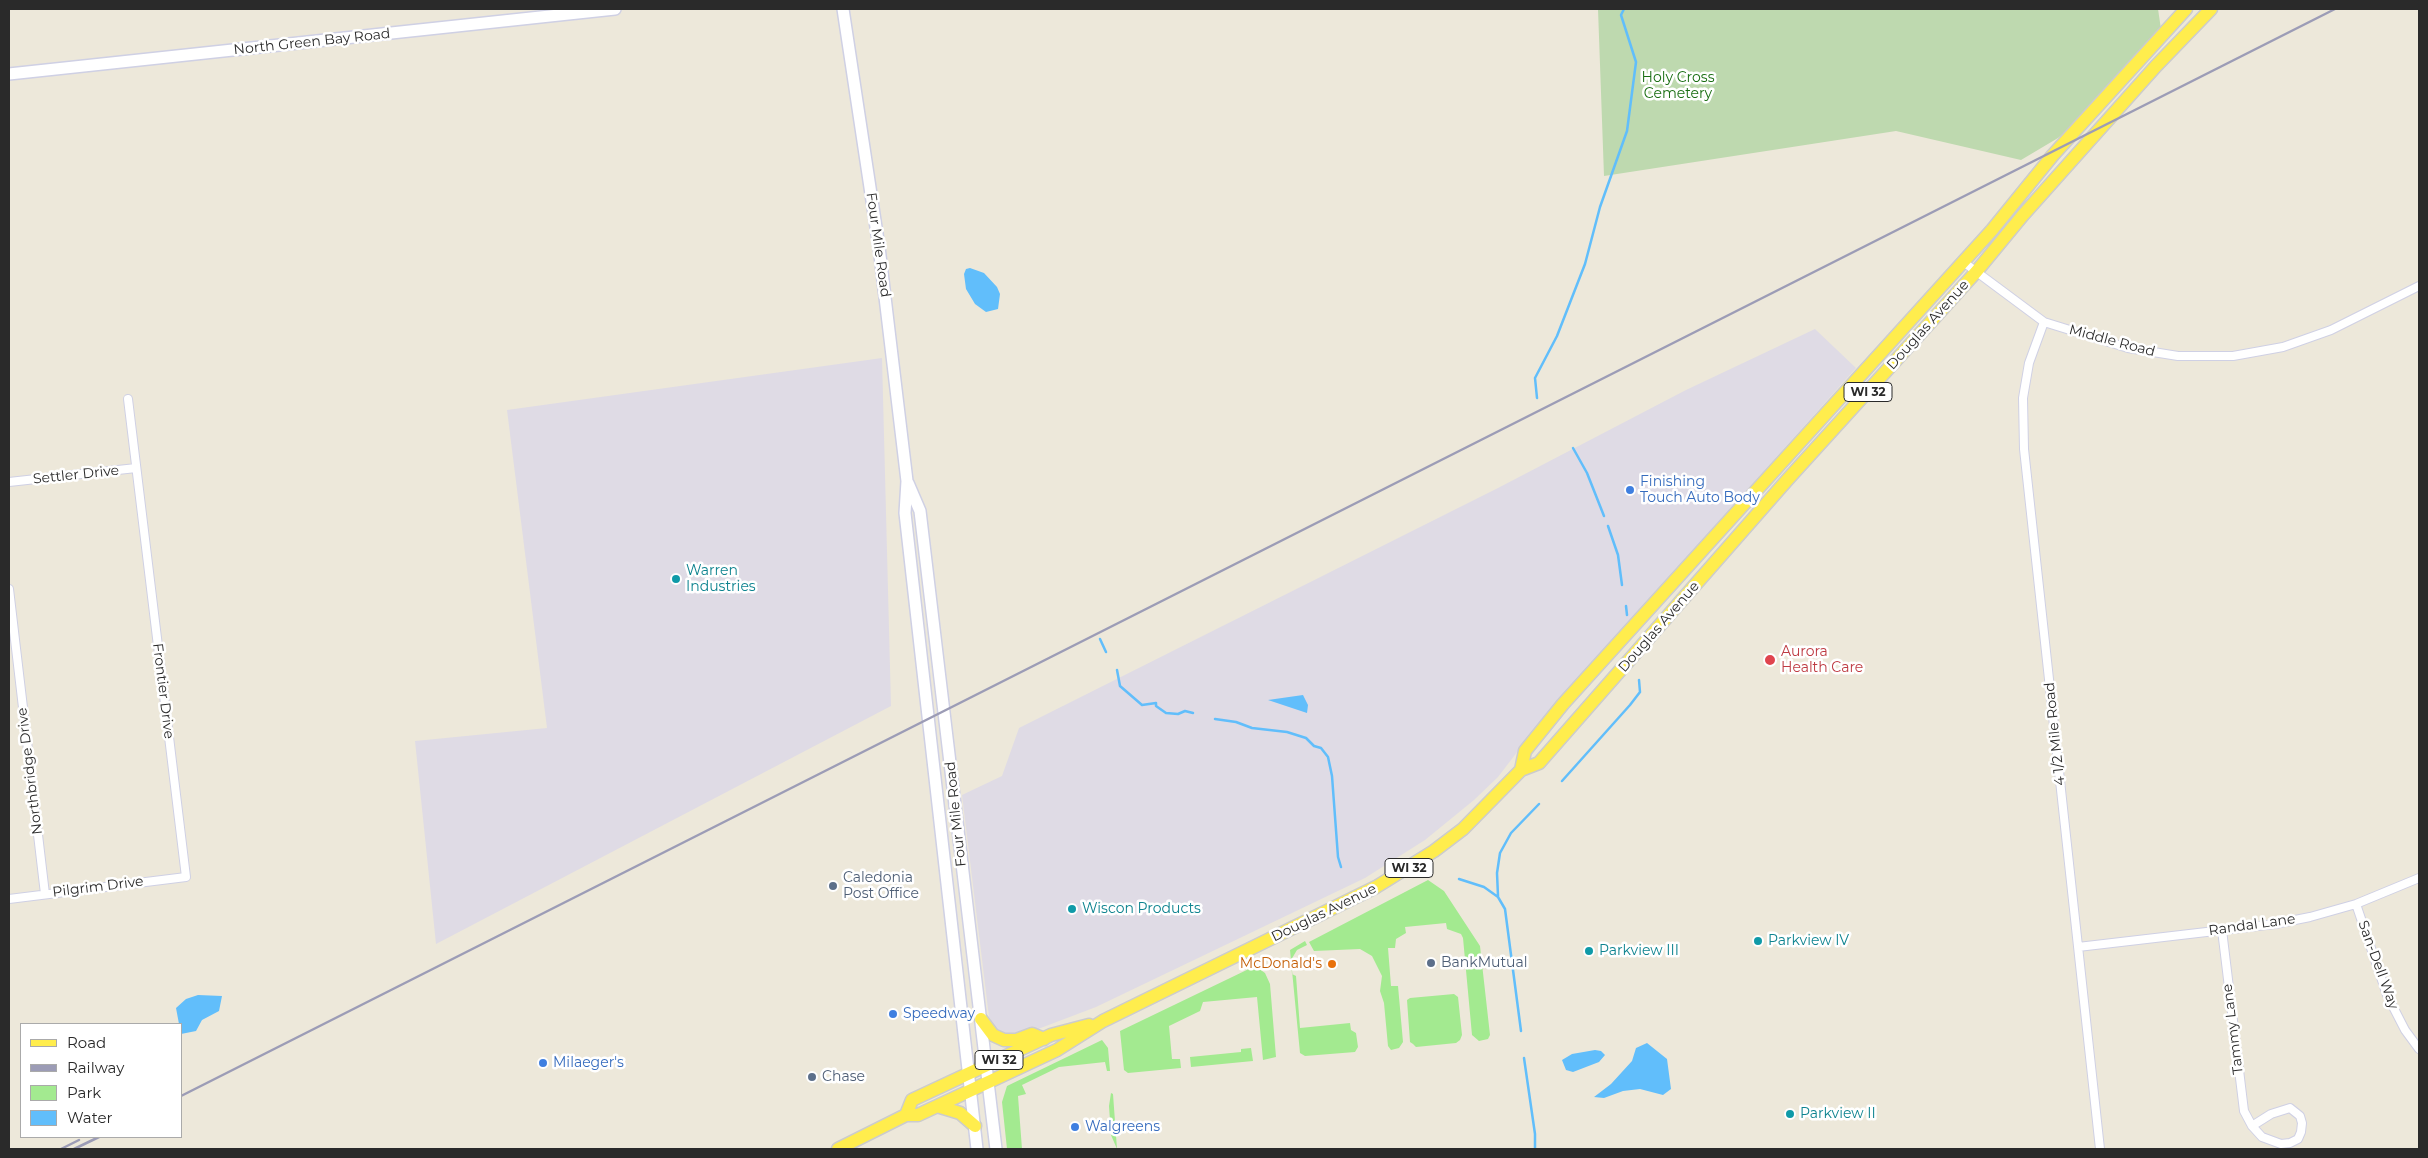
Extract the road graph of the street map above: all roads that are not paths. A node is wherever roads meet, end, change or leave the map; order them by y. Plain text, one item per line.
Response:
1 (615, 9) edge
2 (844, 9) edge
3 (2186, 9) edge
4 (2212, 9) edge
5 (9, 74) edge
6 (1962, 261) junction
7 (1976, 272) junction
8 (2419, 286) edge
9 (2044, 322) junction
10 (128, 399) dead end
11 (136, 468) junction
12 (908, 481) junction
13 (9, 482) edge
14 (140, 506) joint
15 (9, 589) edge
16 (1521, 770) junction
17 (186, 877) joint
18 (2419, 878) edge
19 (45, 894) junction
20 (9, 899) edge
21 (2356, 904) junction
22 (2222, 930) junction
23 (2078, 946) junction
24 (981, 1019) junction
25 (1103, 1020) junction
26 (1044, 1038) junction
27 (2417, 1043) edge
28 (987, 1066) junction
29 (969, 1074) junction
30 (988, 1082) junction
31 (971, 1090) junction
32 (937, 1106) junction
33 (906, 1115) junction
34 (975, 1126) junction
35 (2252, 1126) junction
36 (838, 1149) edge
37 (977, 1149) edge
38 (996, 1149) edge
39 (2100, 1149) edge

1 - 5 street, North Green Bay Road
2 - 12 street, Four Mile Road
3 - 6 main road, Douglas Avenue / WI 32
4 - 7 main road, Douglas Avenue / WI 32
6 - 7 street, Middle Road
6 - 16 main road, Douglas Avenue / WI 32
7 - 9 street, Middle Road
7 - 16 main road, Douglas Avenue / WI 32
8 - 9 street, Middle Road
9 - 23 street, 4 1/2 Mile Road
10 - 11 street
11 - 13 street, Settler Drive
11 - 14 street, Settler Drive
12 - 24 street, Four Mile Road
12 - 29 street, Four Mile Road
14 - 17 street, Frontier Drive
15 - 19 street, Northbridge Drive
16 - 25 main road, Douglas Avenue / WI 32
17 - 19 street, Pilgrim Drive
18 - 21 street, Randal Lane
19 - 20 street, Pilgrim Drive
21 - 22 street, Randal Lane
21 - 27 street, San-Dell Way
22 - 23 street, Randal Lane
22 - 35 street, Tammy Lane
23 - 39 street, 4 1/2 Mile Road
24 - 26 main road
24 - 28 street, Four Mile Road
25 - 26 main road, Douglas Avenue / WI 32
25 - 30 main road, Douglas Avenue / WI 32
26 - 28 main road, Douglas Avenue / WI 32
28 - 29 main road, Douglas Avenue / WI 32
28 - 30 street, Four Mile Road
29 - 31 street, Four Mile Road
29 - 33 main road, Douglas Avenue / WI 32
30 - 31 main road, Douglas Avenue / WI 32
30 - 38 street, Four Mile Road
31 - 32 main road, Douglas Avenue / WI 32
31 - 34 street, Four Mile Road
32 - 33 main road, Douglas Avenue / WI 32
32 - 34 main road
33 - 36 main road, Douglas Avenue / WI 32
34 - 37 street, Four Mile Road
35 - 35 street

